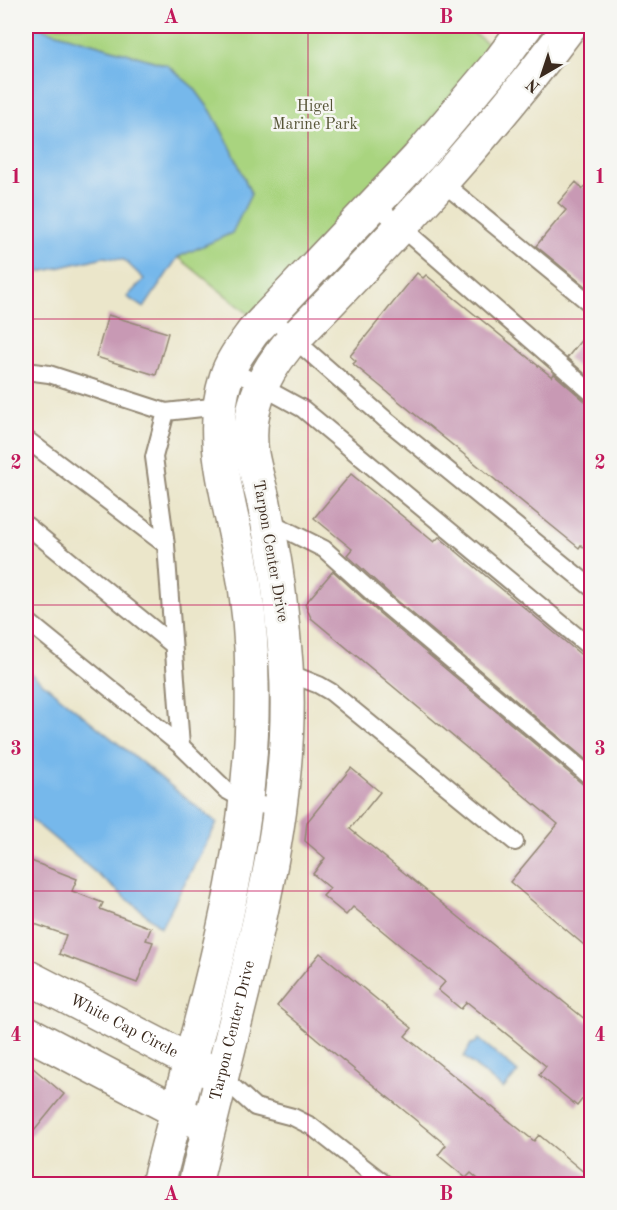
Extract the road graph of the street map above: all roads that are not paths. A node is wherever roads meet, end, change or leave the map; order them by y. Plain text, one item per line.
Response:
1 (526, 26) edge
2 (570, 26) edge
3 (418, 158) junction
4 (442, 183) junction
5 (375, 204) junction
6 (400, 228) junction
7 (591, 305) edge
8 (269, 315) junction
9 (294, 339) junction
10 (230, 369) junction
11 (26, 371) edge
12 (261, 385) junction
13 (591, 393) edge
14 (220, 406) junction
15 (166, 412) junction
16 (253, 416) junction
17 (26, 439) edge
18 (251, 524) junction
19 (26, 525) edge
20 (166, 545) junction
21 (591, 588) edge
22 (26, 620) edge
23 (173, 645) junction
24 (591, 649) edge
25 (286, 672) junction
26 (252, 675) junction
27 (181, 746) junction
28 (591, 778) edge
29 (246, 801) junction
30 (280, 810) junction
31 (515, 842) dead end
32 (26, 976) edge
33 (26, 1032) edge
34 (191, 1063) junction
35 (222, 1077) junction
36 (177, 1111) junction
37 (209, 1128) junction
38 (158, 1185) edge
39 (195, 1185) edge
40 (385, 1185) edge

1 - 3 street, Tarpon Center Drive
2 - 4 street, Tarpon Center Drive
3 - 4 lane
3 - 5 street, Tarpon Center Drive
4 - 6 street, Tarpon Center Drive
4 - 7 lane
5 - 6 lane
5 - 8 street, Tarpon Center Drive
6 - 9 street, Tarpon Center Drive
6 - 13 lane
8 - 9 lane
8 - 10 street, Tarpon Center Drive
9 - 12 street, Tarpon Center Drive
9 - 21 lane
10 - 12 lane
10 - 14 street, Tarpon Center Drive
11 - 15 lane
12 - 16 street, Tarpon Center Drive
12 - 24 lane
14 - 15 lane
14 - 16 lane
14 - 18 street, Tarpon Center Drive
15 - 20 lane
16 - 18 street, Tarpon Center Drive
17 - 20 lane
18 - 25 street, Tarpon Center Drive
18 - 26 street, Tarpon Center Drive
18 - 28 lane
19 - 23 lane
20 - 23 lane
22 - 27 lane
23 - 27 lane
25 - 26 lane
25 - 30 street, Tarpon Center Drive
25 - 31 lane
26 - 29 street, Tarpon Center Drive
27 - 29 lane
29 - 30 lane
29 - 34 street, Tarpon Center Drive
30 - 35 street, Tarpon Center Drive
32 - 34 street, White Cap Circle
33 - 36 street
34 - 35 street, White Cap Circle
34 - 36 street, Tarpon Center Drive
35 - 37 street, Tarpon Center Drive
35 - 40 lane
36 - 37 street
36 - 38 street, Tarpon Center Drive
37 - 39 street, Tarpon Center Drive

